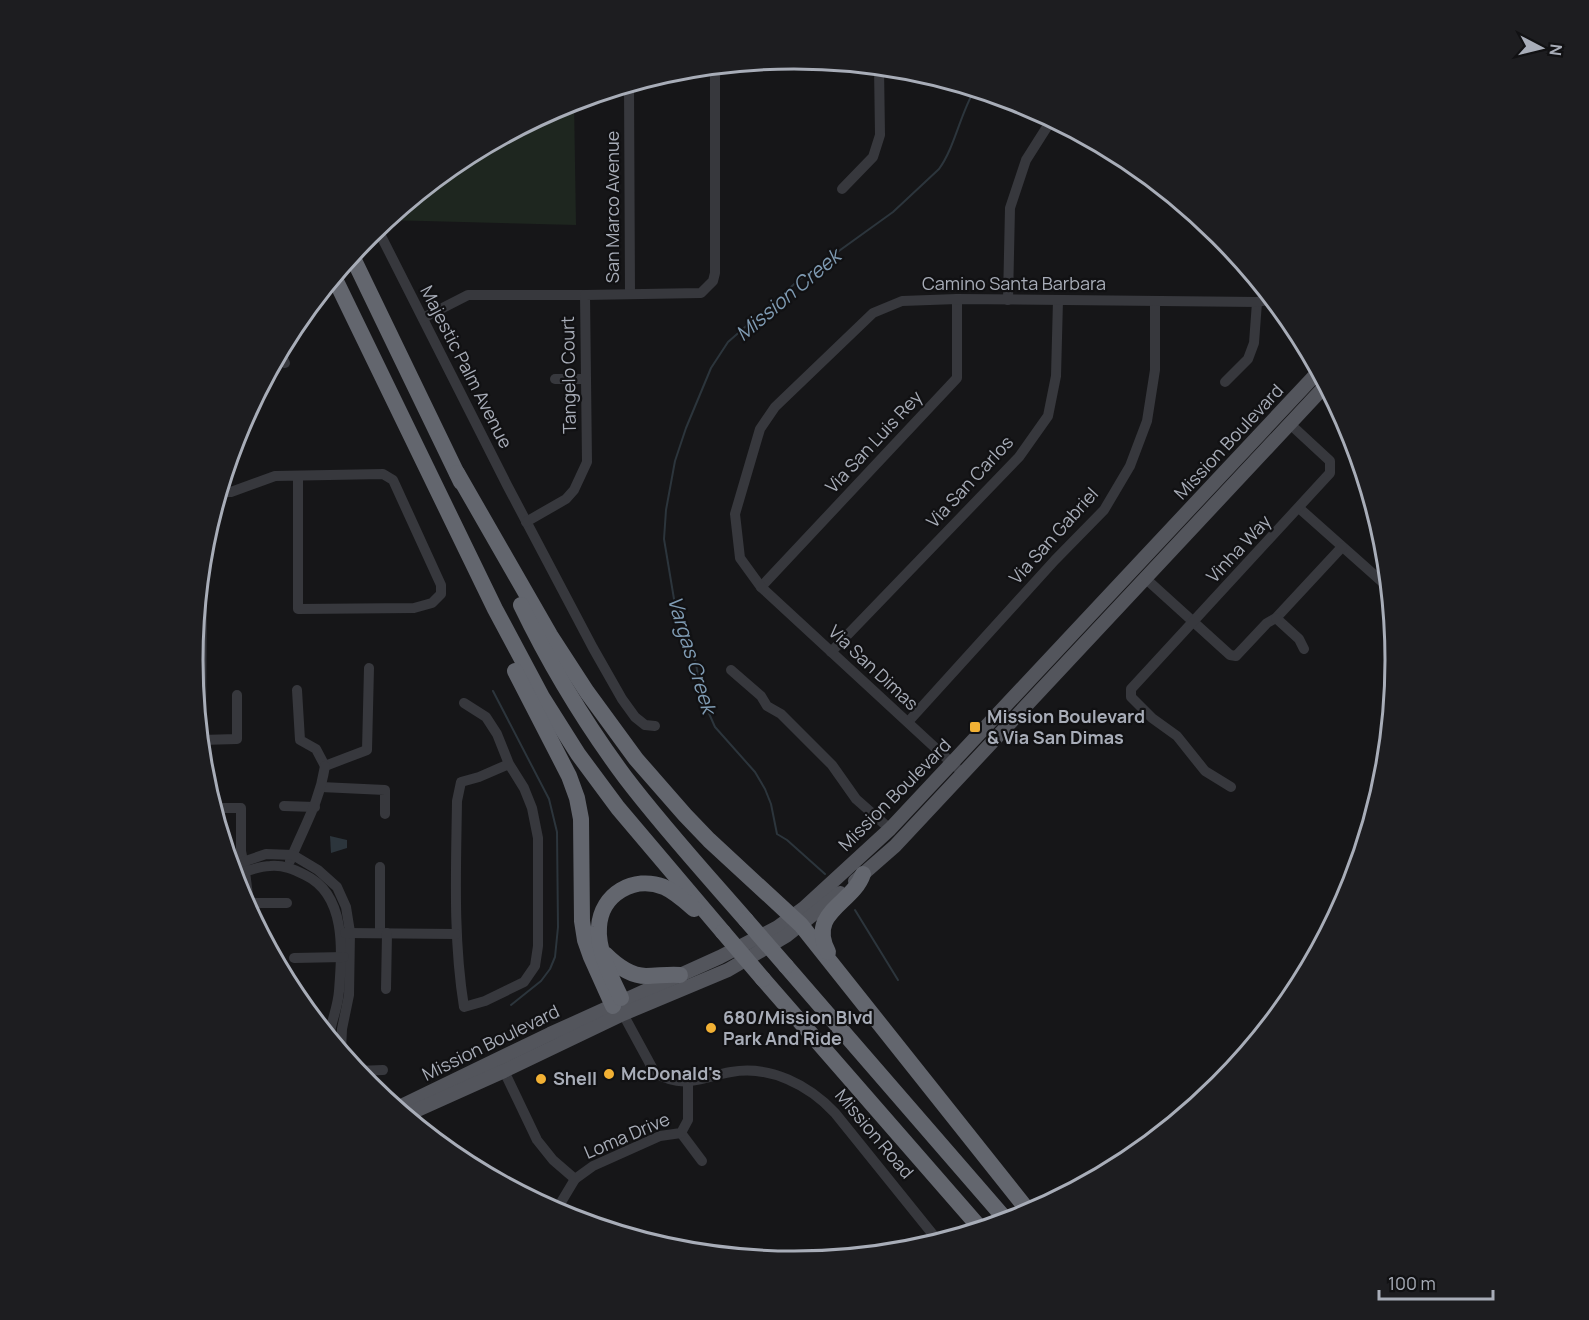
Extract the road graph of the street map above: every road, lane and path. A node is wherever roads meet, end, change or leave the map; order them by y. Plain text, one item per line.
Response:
1 (715, 74) edge
2 (879, 75) edge
3 (629, 93) edge
4 (1047, 126) edge
5 (842, 189) dead end
6 (382, 237) edge
7 (356, 264) edge
8 (338, 285) edge
9 (630, 294) junction
10 (585, 295) junction
11 (957, 298) junction
12 (1008, 300) junction
13 (1058, 300) junction
14 (1155, 301) junction
15 (1264, 301) edge
16 (1257, 302) junction
17 (423, 318) junction
18 (1313, 378) edge
19 (555, 379) dead end
20 (586, 379) junction
21 (1225, 382) dead end
22 (1321, 391) edge
23 (1290, 424) junction
24 (457, 473) junction
25 (298, 476) junction
26 (228, 492) edge
27 (1299, 508) junction
28 (526, 522) junction
29 (1342, 547) junction
30 (473, 564) junction
31 (1145, 578) junction
32 (1379, 580) edge
33 (761, 587) junction
34 (1276, 618) junction
35 (1194, 622) junction
36 (1304, 649) dead end
37 (831, 652) junction
38 (369, 668) dead end
39 (731, 670) dead end
40 (297, 690) dead end
41 (237, 695) dead end
42 (464, 703) dead end
43 (908, 722) junction
44 (655, 726) dead end
45 (209, 739) edge
46 (509, 764) junction
47 (325, 766) junction
48 (958, 768) junction
49 (321, 787) junction
50 (1231, 787) dead end
51 (284, 806) dead end
52 (315, 807) junction
53 (224, 808) dead end
54 (385, 814) dead end
55 (890, 829) junction
56 (293, 855) junction
57 (288, 866) junction
58 (241, 867) edge
59 (380, 867) dead end
60 (242, 869) edge
61 (242, 870) edge
62 (863, 873) junction
63 (256, 903) edge
64 (287, 903) dead end
65 (797, 920) junction
66 (384, 932) junction
67 (723, 932) junction
68 (345, 933) junction
69 (456, 934) junction
70 (602, 951) junction
71 (345, 957) junction
72 (294, 958) dead end
73 (837, 969) junction
74 (680, 975) junction
75 (386, 989) dead end
76 (620, 1007) junction
77 (330, 1025) edge
78 (342, 1029) junction
79 (334, 1031) edge
80 (341, 1039) edge
81 (383, 1070) dead end
82 (370, 1071) edge
83 (504, 1071) junction
84 (688, 1082) junction
85 (405, 1104) edge
86 (414, 1111) edge
87 (681, 1133) junction
88 (702, 1161) dead end
89 (575, 1179) junction
90 (561, 1203) edge
91 (1023, 1205) edge
92 (1001, 1214) edge
93 (975, 1223) edge
94 (933, 1234) edge

1 - 9 street, Tangelo Court
2 - 5 street
3 - 9 street, San Marco Avenue
4 - 12 street
6 - 17 street, Majestic Palm Avenue
7 - 24 highway
8 - 30 highway
9 - 10 street, Tangelo Court
10 - 17 street
10 - 20 street, Tangelo Court
11 - 12 street, Camino Santa Barbara
11 - 33 street, Via San Luis Rey
11 - 33 street, Camino Santa Barbara
12 - 13 street, Camino Santa Barbara
13 - 14 street, Camino Santa Barbara
13 - 37 street, Via San Carlos
14 - 16 street, Camino Santa Barbara
14 - 43 street, Via San Gabriel
15 - 16 street, Camino Santa Barbara
16 - 21 street
17 - 28 street, Majestic Palm Avenue
18 - 48 main road, Mission Boulevard
19 - 20 street
20 - 28 street, Tangelo Court
22 - 23 main road, Mission Boulevard
23 - 27 street, Vinha Way
23 - 31 main road, Mission Boulevard
24 - 65 highway
24 - 92 highway, bridge
25 - 25 street
25 - 26 street
27 - 29 street
27 - 35 street, Vinha Way
28 - 44 street, Majestic Palm Avenue
29 - 32 street
29 - 34 street
30 - 67 highway
30 - 76 highway
31 - 35 street
31 - 48 main road, Mission Boulevard
33 - 37 street, Via San Dimas
34 - 35 street
34 - 36 street
35 - 50 street, Vinha Way
37 - 43 street, Via San Dimas
38 - 47 street
39 - 55 street
40 - 47 street
41 - 45 street
42 - 46 street
43 - 48 street, Via San Dimas
46 - 69 street
46 - 69 street
47 - 49 street
48 - 55 main road, Mission Boulevard
48 - 62 main road, Mission Boulevard
49 - 52 street
49 - 54 street
51 - 52 street
52 - 56 street
53 - 58 street
55 - 65 main road, Mission Boulevard
56 - 57 street
56 - 60 street
56 - 68 street
57 - 61 street
57 - 68 street
59 - 66 street
62 - 65 main road, Mission Boulevard
62 - 73 highway
63 - 64 street
65 - 73 highway
65 - 74 main road, Mission Boulevard
65 - 76 main road, Mission Boulevard
66 - 68 street
66 - 69 street
66 - 75 street
67 - 70 highway
67 - 93 highway, bridge
68 - 71 street
70 - 74 highway
70 - 76 highway
71 - 72 street
71 - 77 street
71 - 78 street
73 - 91 highway
74 - 76 main road, Mission Boulevard
76 - 83 main road, Mission Boulevard
76 - 84 street, Mission Road
76 - 85 main road, Mission Boulevard
78 - 79 street
78 - 80 street
81 - 82 street
83 - 86 main road, Mission Boulevard
83 - 89 street
84 - 87 street, Loma Drive
84 - 94 street, Mission Road
87 - 88 street
87 - 89 street, Loma Drive
89 - 90 street, Loma Drive

